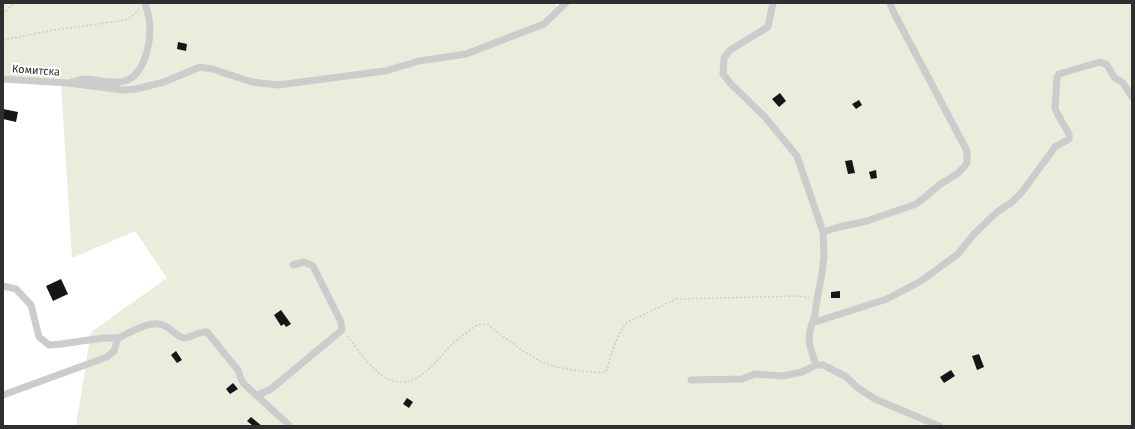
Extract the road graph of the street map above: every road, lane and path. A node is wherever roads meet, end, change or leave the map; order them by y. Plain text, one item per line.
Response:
1 (14, 3) edge
2 (566, 3) edge
3 (773, 3) edge
4 (890, 3) edge
5 (143, 5) edge
6 (3, 14) edge
7 (3, 40) edge
8 (3, 79) edge
9 (68, 83) junction
10 (1132, 97) edge
11 (823, 232) junction
12 (293, 265) dead end
13 (3, 286) edge
14 (816, 299) junction
15 (812, 323) junction
16 (342, 330) junction
17 (118, 338) junction
18 (816, 365) junction
19 (691, 380) dead end
20 (3, 395) edge
21 (258, 396) junction
22 (290, 426) edge
23 (939, 426) edge

1 - 6 path
2 - 9 street
3 - 11 street
4 - 11 street
5 - 7 path
5 - 9 street
8 - 9 street, Комитска
10 - 15 street
11 - 14 street
12 - 16 street
13 - 17 street
14 - 15 street
14 - 16 path
15 - 18 street
16 - 21 street
17 - 20 street
17 - 21 street
18 - 19 street
18 - 23 street
21 - 22 street

